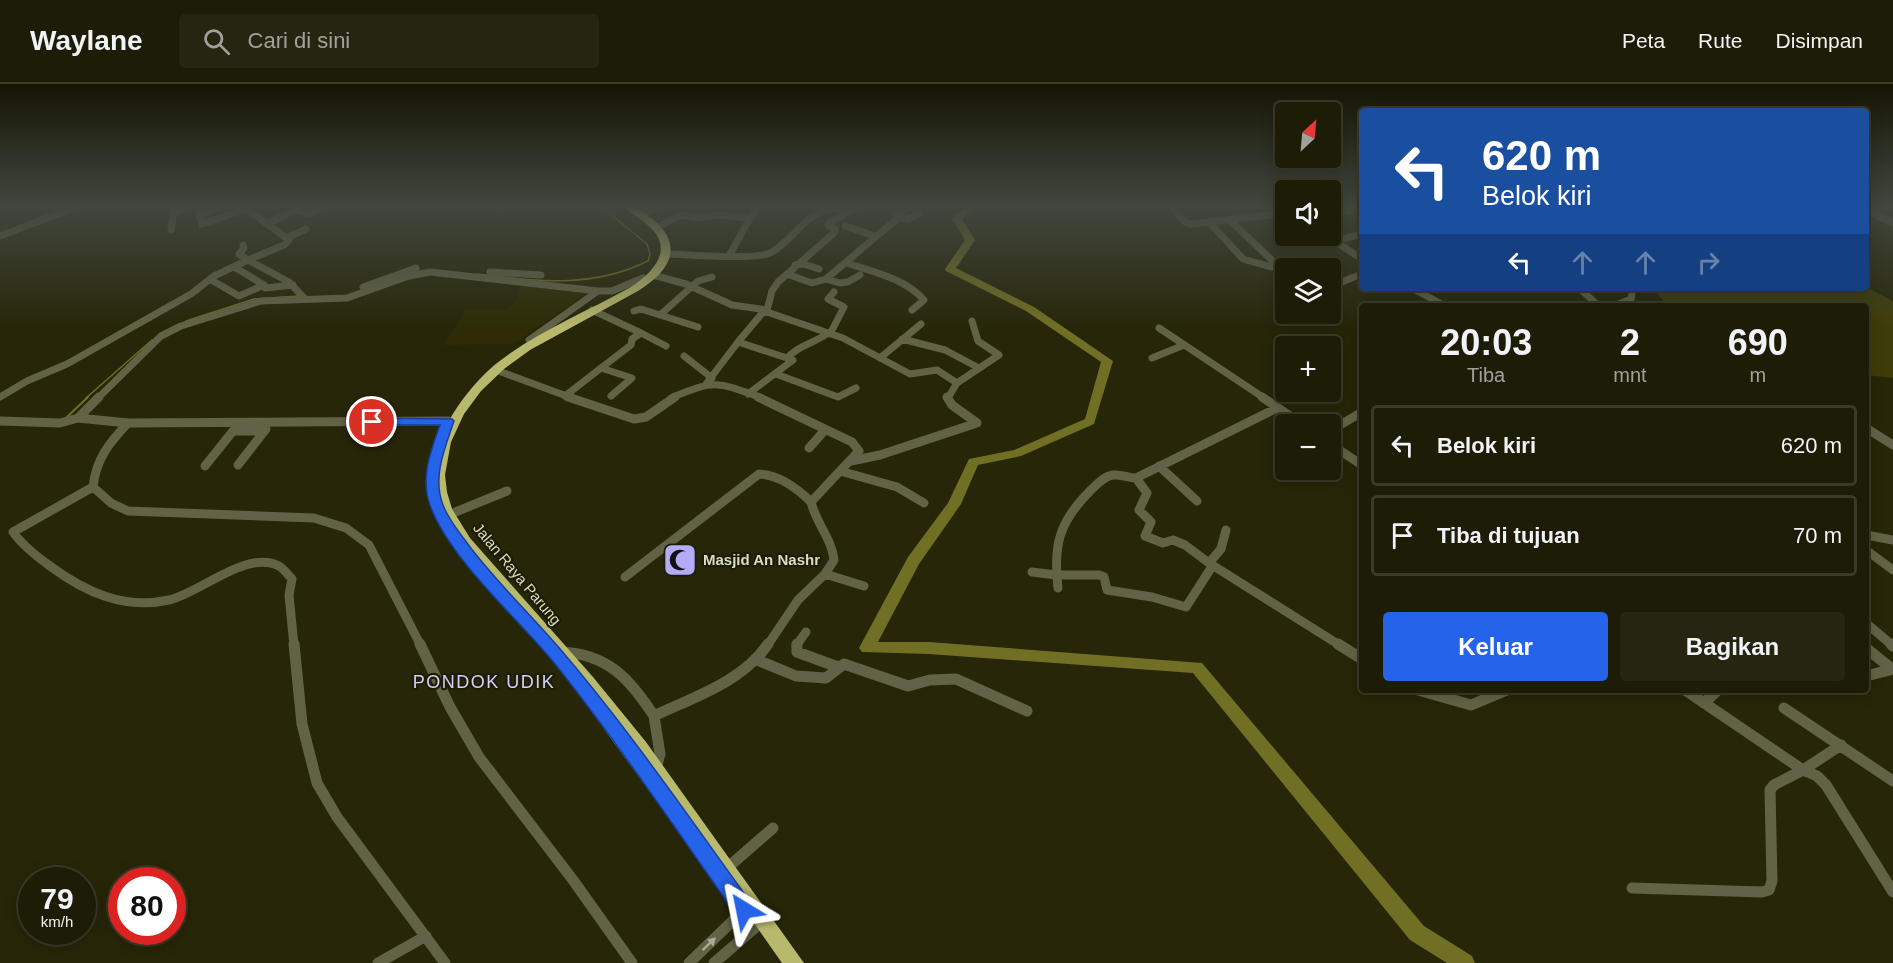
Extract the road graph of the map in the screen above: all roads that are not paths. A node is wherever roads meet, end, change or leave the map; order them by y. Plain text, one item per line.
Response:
1 (243, 246) edge
2 (280, 246) edge
3 (659, 246) edge
4 (665, 246) edge
5 (735, 246) edge
6 (778, 246) edge
7 (818, 246) edge
8 (864, 246) edge
9 (1231, 246) edge
10 (1255, 246) edge
11 (1342, 246) edge
12 (666, 254) junction
13 (729, 256) junction
14 (1359, 256) edge
15 (248, 260) junction
16 (847, 262) junction
17 (1275, 264) edge
18 (795, 265) junction
19 (236, 268) dead end
20 (1275, 268) edge
21 (819, 269) dead end
22 (787, 274) junction
23 (541, 275) dead end
24 (860, 275) dead end
25 (1359, 275) edge
26 (509, 277) junction
27 (648, 277) junction
28 (712, 277) dead end
29 (826, 279) junction
30 (213, 281) dead end
31 (1341, 282) edge
32 (264, 285) junction
33 (292, 285) junction
34 (363, 287) dead end
35 (694, 287) junction
36 (598, 291) junction
37 (1418, 291) edge
38 (1582, 291) edge
39 (1632, 291) edge
40 (834, 292) dead end
41 (304, 296) junction
42 (1440, 303) edge
43 (1596, 303) edge
44 (1621, 303) edge
45 (592, 310) junction
46 (912, 310) dead end
47 (634, 311) dead end
48 (765, 311) junction
49 (660, 315) junction
50 (972, 321) dead end
51 (921, 324) dead end
52 (698, 327) dead end
53 (1160, 328) dead end
54 (641, 333) junction
55 (829, 334) junction
56 (902, 339) junction
57 (528, 340) junction
58 (738, 342) junction
59 (1184, 345) junction
60 (666, 346) dead end
61 (684, 356) dead end
62 (788, 357) junction
63 (880, 357) junction
64 (1152, 358) dead end
65 (602, 368) junction
66 (979, 368) junction
67 (496, 370) junction
68 (776, 374) junction
69 (709, 381) junction
70 (957, 383) junction
71 (856, 388) dead end
72 (748, 394) junction
73 (565, 396) junction
74 (611, 396) dead end
75 (0, 397) edge
76 (1277, 408) junction
77 (1286, 414) edge
78 (1359, 414) edge
79 (78, 418) junction
80 (0, 421) edge
81 (448, 421) junction
82 (128, 423) junction
83 (271, 423) junction
84 (1341, 424) edge
85 (825, 430) junction
86 (1869, 430) edge
87 (264, 431) junction
88 (1893, 445) edge
89 (809, 448) dead end
90 (1341, 451) edge
91 (851, 461) junction
92 (1359, 463) edge
93 (238, 465) dead end
94 (205, 466) dead end
95 (1159, 466) junction
96 (840, 471) junction
97 (1136, 478) junction
98 (93, 487) junction
99 (507, 491) dead end
100 (1197, 501) dead end
101 (811, 502) junction
102 (924, 503) dead end
103 (448, 515) junction
104 (1226, 530) dead end
105 (1869, 536) edge
106 (1893, 540) edge
107 (1869, 552) edge
108 (1211, 564) junction
109 (1893, 570) edge
110 (1032, 572) dead end
111 (825, 574) junction
112 (1056, 575) junction
113 (625, 577) dead end
114 (864, 586) dead end
115 (1058, 588) dead end
116 (1869, 626) edge
117 (806, 632) dead end
118 (1893, 646) edge
119 (1869, 650) edge
120 (559, 653) junction
121 (1359, 657) edge
122 (757, 660) junction
123 (838, 667) junction
124 (1892, 669) edge
125 (1869, 675) edge
126 (1426, 693) edge
127 (1500, 693) edge
128 (1689, 693) edge
129 (1715, 693) edge
130 (1704, 703) junction
131 (1784, 708) dead end
132 (1028, 711) dead end
133 (654, 716) junction
134 (1841, 745) junction
135 (656, 768) junction
136 (1803, 770) junction
137 (1893, 781) edge
138 (773, 828) dead end
139 (726, 869) junction
140 (1632, 888) dead end
141 (1893, 892) edge
142 (744, 910) junction
143 (757, 926) junction
144 (426, 936) junction
145 (378, 963) edge
146 (445, 963) edge
147 (632, 963) edge
148 (689, 963) edge
149 (714, 963) edge
150 (783, 963) edge
151 (794, 963) edge

1 - 15 street
2 - 15 street
3 - 27 highway, Jalan Raya Parung
4 - 12 highway
5 - 13 street
6 - 13 street
7 - 18 street
8 - 16 street
9 - 20 street
10 - 17 street
11 - 14 street
12 - 13 street
12 - 27 highway, Jalan Raya Parung
15 - 33 street
15 - 75 street
16 - 29 street
16 - 46 street
18 - 21 street
18 - 22 street
19 - 32 street
22 - 29 street
22 - 48 street
23 - 26 street
24 - 29 street
25 - 31 street
26 - 34 street
26 - 36 street
26 - 41 street
27 - 35 street
27 - 36 street
27 - 45 highway, Jalan Raya Parung
27 - 57 highway, Jalan Raya Parung
28 - 35 street
30 - 32 street
32 - 33 street
33 - 41 street
35 - 48 street
35 - 49 street
36 - 57 street
37 - 42 street
38 - 43 street
39 - 44 street
40 - 55 street
41 - 79 street
45 - 54 street
45 - 67 highway, Jalan Raya Parung
47 - 49 street
48 - 55 street
48 - 58 street
49 - 52 street
50 - 66 street
51 - 56 street
53 - 59 street
54 - 60 street
54 - 65 street
55 - 62 street
55 - 63 street
56 - 63 street
56 - 66 street
57 - 81 highway, Jalan Raya Parung
58 - 62 street
58 - 69 street
59 - 64 street
59 - 76 street
61 - 69 street
62 - 68 street
63 - 70 street
65 - 73 street
65 - 74 street
66 - 70 street
67 - 73 street
67 - 103 highway, Jalan Raya Parung
68 - 71 street
68 - 72 street
69 - 72 street
69 - 73 street
70 - 91 street
72 - 85 street
76 - 77 street
76 - 95 street
78 - 84 street
79 - 80 street
79 - 82 street
81 - 83 street
81 - 120 highway, Jalan Raya Parung
82 - 83 street
82 - 98 street
83 - 87 street
85 - 89 street
85 - 91 street
86 - 88 street
87 - 93 street
87 - 94 street
90 - 92 street
91 - 96 street
95 - 97 street
95 - 100 street
96 - 101 street
96 - 102 street
97 - 108 street
97 - 112 street
98 - 144 street
98 - 147 street
99 - 103 street
101 - 111 street
101 - 113 street
103 - 120 highway, Jalan Raya Parung
104 - 108 street
105 - 106 street
107 - 109 street
108 - 112 street
108 - 121 street
110 - 112 street
111 - 114 street
111 - 122 street
112 - 115 street
116 - 118 street
117 - 123 street
119 - 124 street
120 - 133 street
120 - 135 highway, Jalan Raya Parung
120 - 142 highway, Jalan Raya Parung
122 - 123 street
122 - 133 street
123 - 132 street
124 - 125 street
126 - 127 street
128 - 130 street
129 - 130 street
130 - 136 street
131 - 134 street
133 - 135 street
134 - 136 street
134 - 137 street
135 - 139 highway, Jalan Raya Parung
136 - 140 street
136 - 141 street
138 - 139 street
139 - 151 highway, Jalan Raya Parung
142 - 143 highway, Jalan Raya Parung
148 -> 142 street
143 - 149 street
143 - 150 highway, Jalan Raya Parung
144 - 145 street
144 - 146 street

